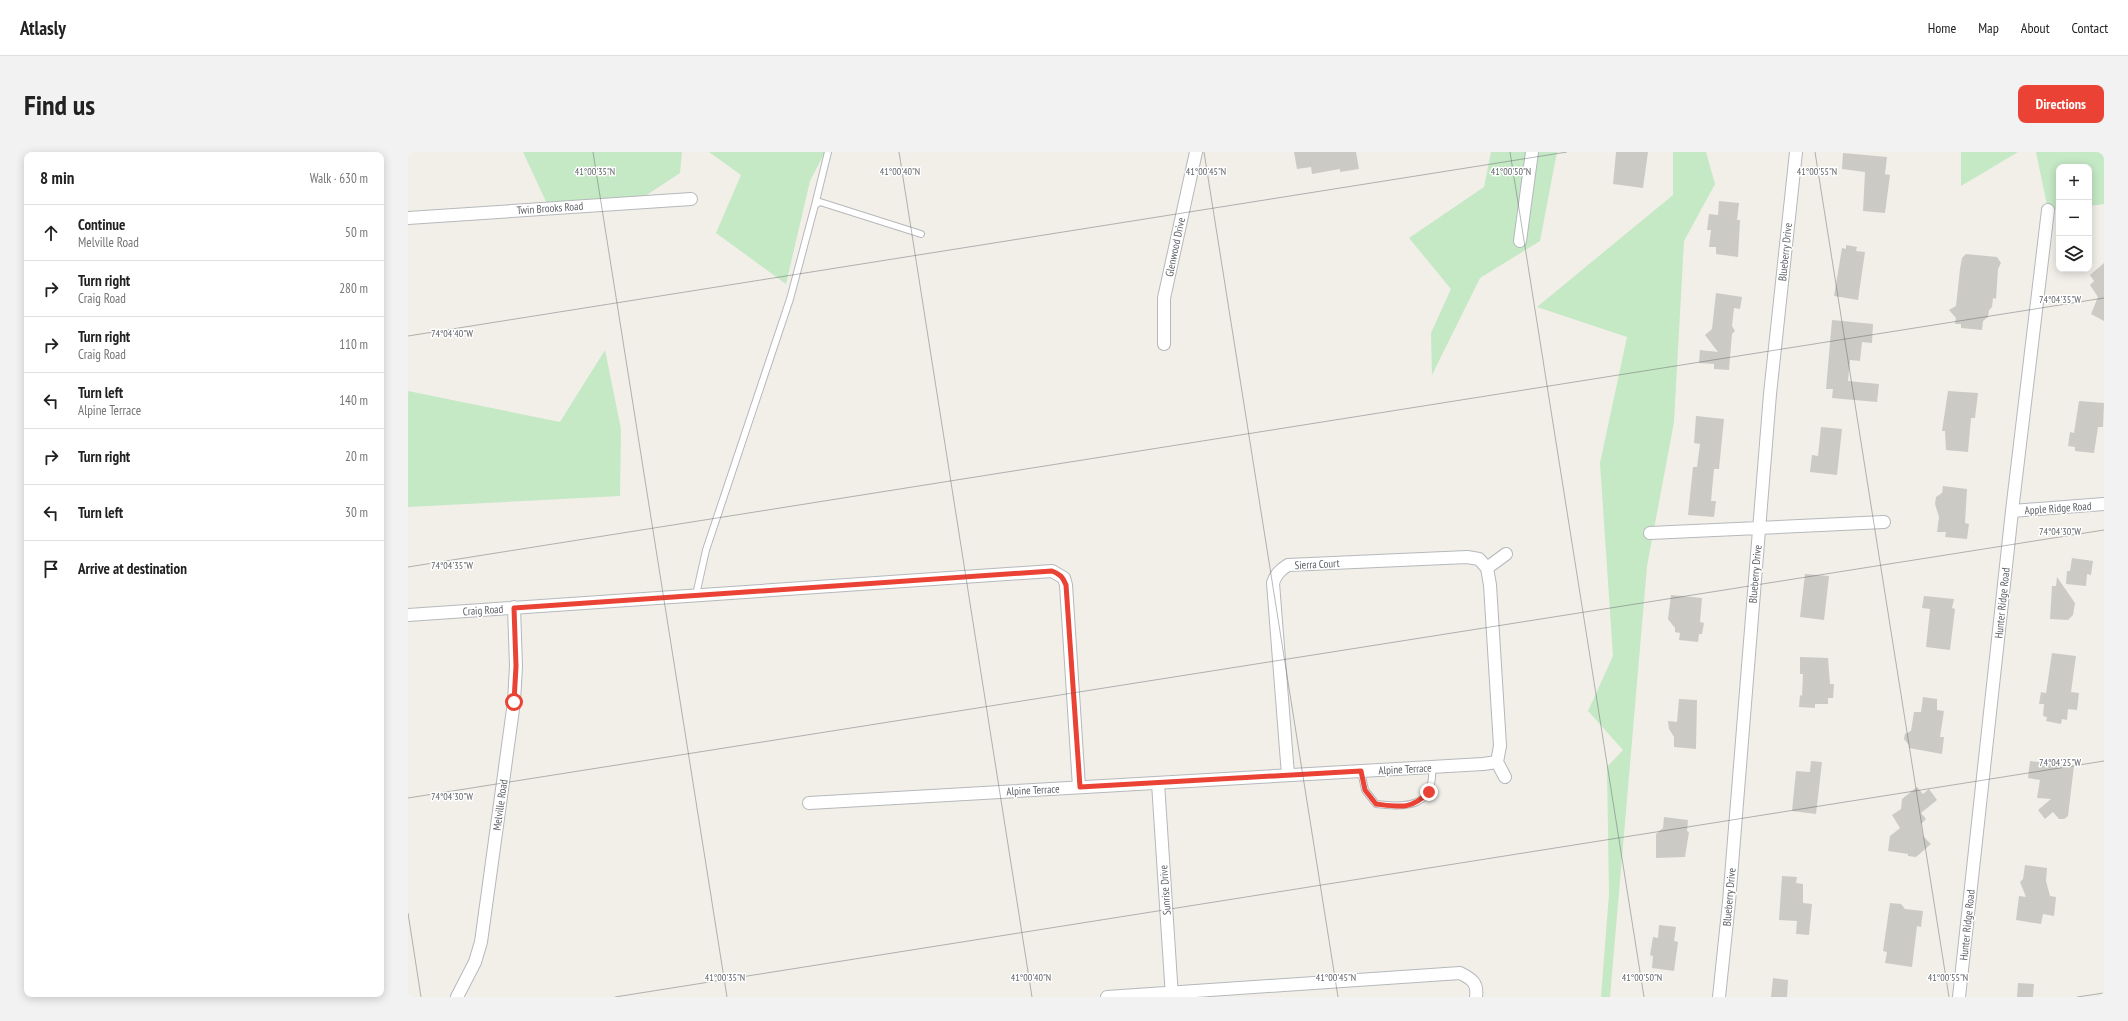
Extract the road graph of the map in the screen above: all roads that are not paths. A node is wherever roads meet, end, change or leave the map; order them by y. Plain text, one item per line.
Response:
1 (828, 152) edge
2 (1196, 152) edge
3 (1532, 152) edge
4 (1796, 152) edge
5 (691, 199) dead end
6 (815, 205) junction
7 (2048, 210) dead end
8 (408, 218) edge
9 (921, 234) dead end
10 (1520, 241) dead end
11 (1164, 344) dead end
12 (2104, 504) edge
13 (2012, 511) junction
14 (1884, 522) dead end
15 (1759, 529) junction
16 (1650, 533) dead end
17 (1506, 554) dead end
18 (1487, 568) junction
19 (696, 595) junction
20 (514, 608) junction
21 (408, 615) edge
22 (1497, 762) junction
23 (1432, 767) junction
24 (1361, 771) junction
25 (1288, 775) junction
26 (1505, 777) dead end
27 (1158, 783) junction
28 (1080, 787) junction
29 (809, 803) dead end
30 (1172, 995) edge
31 (457, 997) edge
32 (1107, 997) edge
33 (1476, 997) edge
34 (1719, 997) edge
35 (1959, 997) edge

1 - 6 lane
2 - 11 street, Glenwood Drive
3 - 10 street
4 - 15 street, Blueberry Drive
5 - 8 street, Twin Brooks Road
6 - 9 lane
6 - 19 lane
7 - 13 street, Hunter Ridge Road
12 - 13 street, Apple Ridge Road
13 - 35 street, Hunter Ridge Road
14 - 15 street
15 - 16 street
15 - 34 street, Blueberry Drive
17 - 18 street
18 - 22 street
18 - 25 street, Sierra Court
19 - 20 street, Craig Road
19 - 28 street, Craig Road
20 - 21 street, Craig Road
20 - 31 street, Melville Road
22 - 23 street, Alpine Terrace
22 - 26 street
23 - 24 street, Alpine Terrace
23 - 24 lane
24 - 25 street, Alpine Terrace
25 - 27 street, Alpine Terrace
27 - 28 street, Alpine Terrace
27 - 30 street, Sunrise Drive
28 - 29 street, Alpine Terrace
30 - 32 street
30 - 33 street

